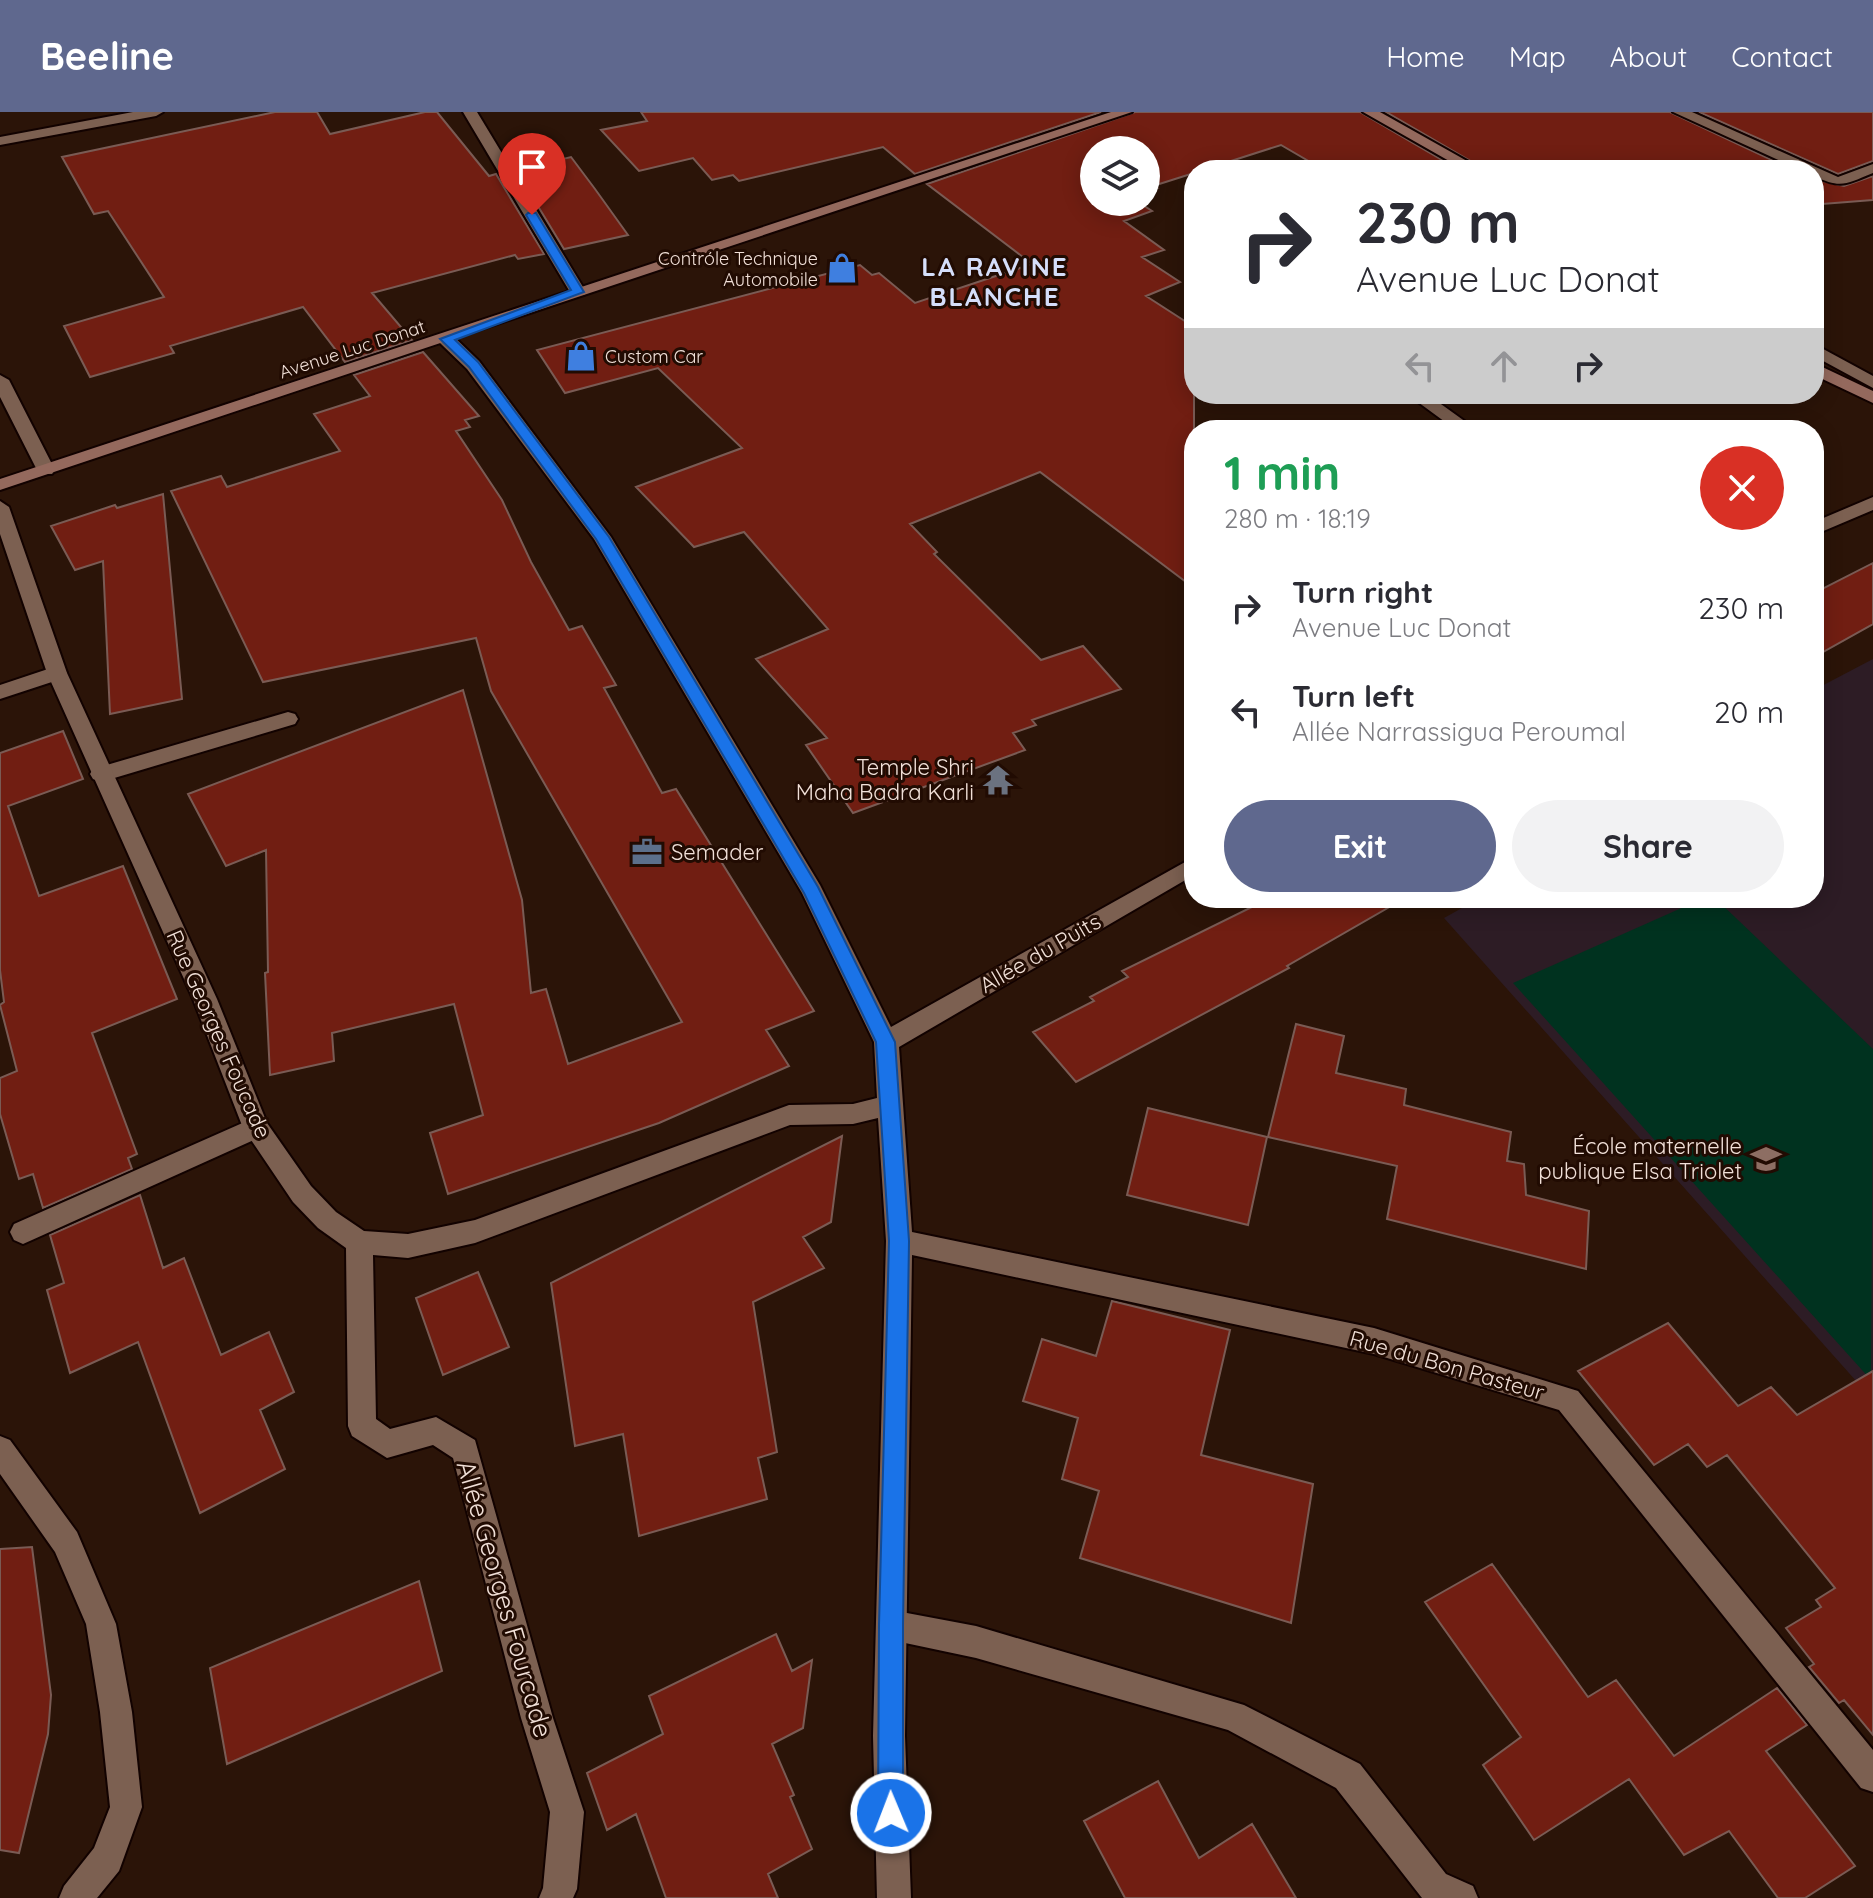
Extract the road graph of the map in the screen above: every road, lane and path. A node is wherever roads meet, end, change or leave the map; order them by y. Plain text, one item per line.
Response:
1 (156, 112) edge
2 (470, 112) edge
3 (1125, 112) edge
4 (1370, 112) edge
5 (1680, 112) edge
6 (0, 141) edge
7 (1458, 160) edge
8 (1790, 160) edge
9 (1873, 168) edge
10 (1824, 175) edge
11 (578, 292) junction
12 (446, 339) junction
13 (1824, 355) edge
14 (1824, 373) edge
15 (0, 380) edge
16 (1873, 383) edge
17 (1873, 398) edge
18 (1430, 404) edge
19 (1454, 420) edge
20 (46, 470) junction
21 (1, 489) edge
22 (1873, 503) edge
23 (1824, 525) edge
24 (57, 673) junction
25 (0, 692) edge
26 (288, 719) dead end
27 (101, 774) junction
28 (1184, 871) edge
29 (886, 1042) junction
30 (890, 1105) junction
31 (256, 1128) junction
32 (23, 1232) dead end
33 (899, 1241) junction
34 (359, 1242) junction
35 (0, 1450) edge
36 (891, 1625) junction
37 (1873, 1776) edge
38 (1445, 1894) edge
39 (76, 1898) edge
40 (556, 1898) edge
41 (894, 1898) edge

1 - 6 street
2 - 11 street
3 - 11 main road, Avenue Luc Donat
4 - 7 main road
5 - 8 street
9 - 10 street
11 - 12 main road, Avenue Luc Donat
12 - 20 main road, Avenue Luc Donat
12 - 29 street
13 - 16 street
14 - 17 main road
15 - 20 street
18 - 19 street
20 - 21 main road, Avenue Luc Donat
21 - 24 street, Rue Georges Foucade
22 - 23 street
24 - 25 street
24 - 27 street, Rue Georges Foucade
26 - 27 street
27 - 31 street, Rue Georges Foucade
28 - 29 street, Allée du Puits
29 - 30 street
30 - 33 street
30 - 34 street
31 - 32 street
31 - 34 street, Rue Georges Foucade
33 - 36 street
33 - 37 street, Rue du Bon Pasteur
34 - 40 street, Allée Georges Fourcade
35 - 39 street
36 - 38 street
36 - 41 street

